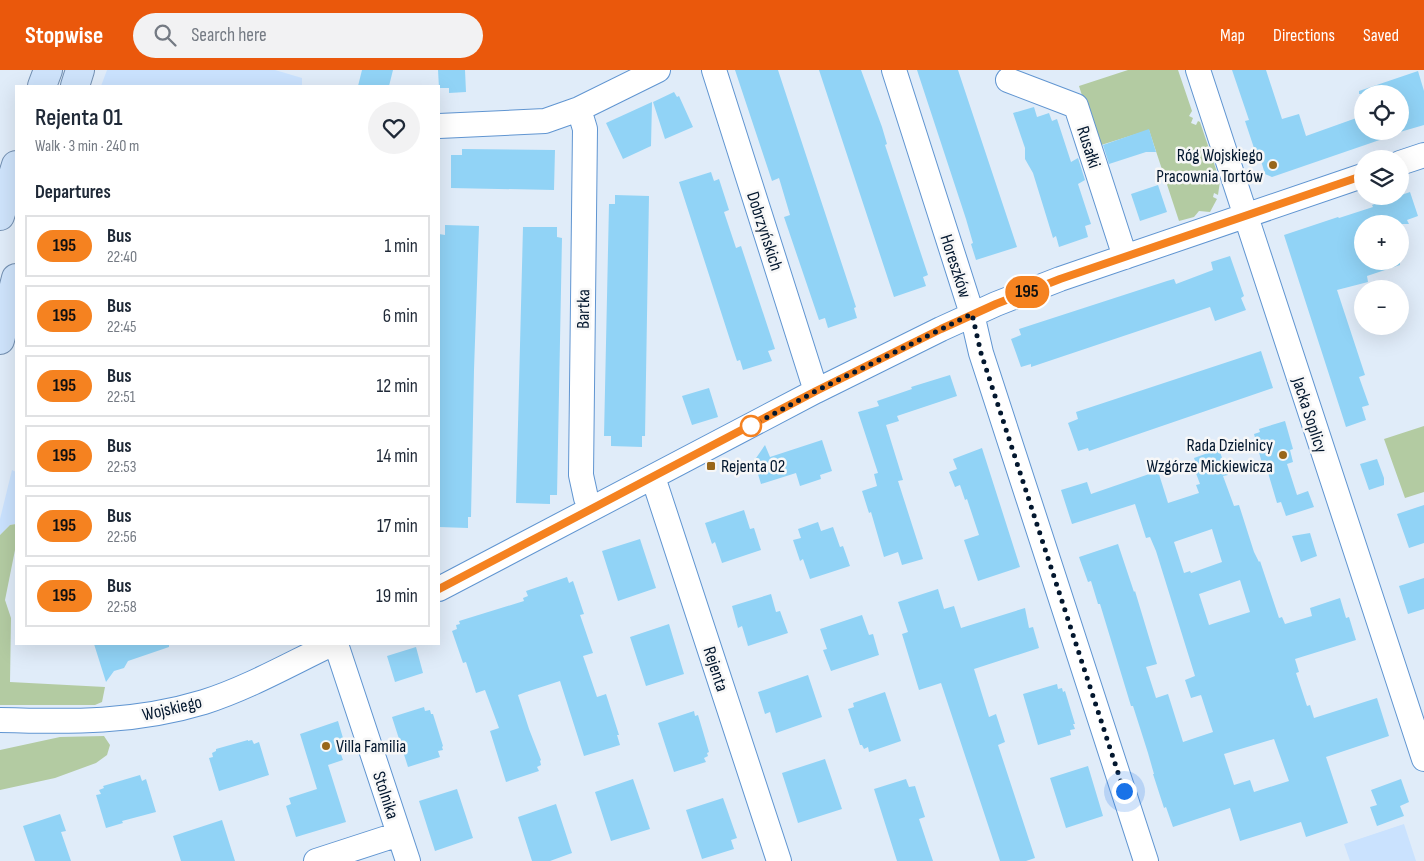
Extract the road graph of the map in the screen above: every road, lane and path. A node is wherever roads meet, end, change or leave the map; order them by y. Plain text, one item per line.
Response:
1 (48, 70) edge
2 (80, 70) edge
3 (658, 70) edge
4 (714, 70) edge
5 (894, 70) edge
6 (1198, 70) edge
7 (1008, 80) dead end
8 (42, 85) edge
9 (75, 85) edge
10 (579, 109) junction
11 (440, 126) edge
12 (1424, 155) edge
13 (1409, 160) edge
14 (15, 168) edge
15 (1354, 179) edge
16 (0, 216) edge
17 (1246, 217) junction
18 (1125, 257) junction
19 (15, 282) edge
20 (972, 314) junction
21 (0, 340) edge
22 (816, 391) junction
23 (653, 477) junction
24 (591, 509) junction
25 (440, 588) edge
26 (332, 645) edge
27 (334, 645) edge
28 (0, 720) edge
29 (1424, 759) edge
30 (399, 834) junction
31 (316, 861) edge
32 (408, 861) edge
33 (779, 861) edge
34 (1146, 861) edge

1 - 8 main road
2 - 9 main road
3 - 10 street
4 - 22 street, Dobrzyńskich
5 - 20 street, Horeszków
6 - 17 street, Jacka Soplicy
7 - 18 street, Rusałki
10 - 11 street
10 - 24 street, Bartka
12 - 13 street
14 - 16 main road
15 - 17 street
17 - 18 street
17 - 29 street, Jacka Soplicy
18 - 20 street
19 - 21 main road
20 - 22 street
20 - 34 street, Horeszków
22 - 23 street
23 - 24 street
23 - 33 street, Rejenta
24 - 25 street
26 - 28 street, Wojskiego
27 - 30 street, Stolnika
30 - 31 street
30 - 32 street, Stolnika

